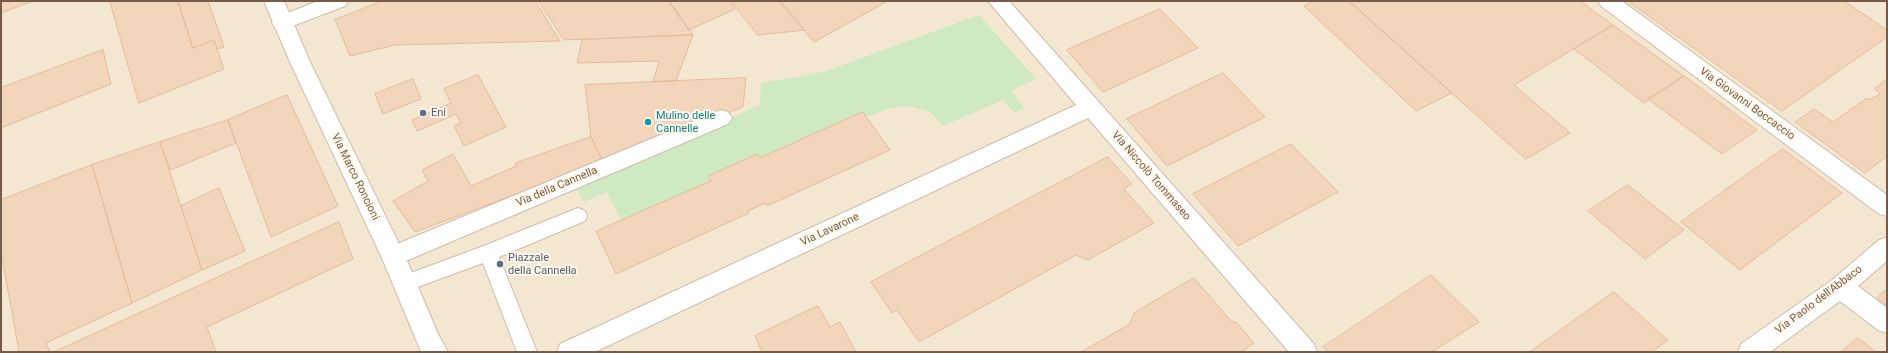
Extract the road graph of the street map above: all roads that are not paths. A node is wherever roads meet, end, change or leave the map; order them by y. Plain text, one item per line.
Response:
1 (274, 1) edge
2 (338, 1) edge
3 (998, 1) edge
4 (1608, 1) edge
5 (282, 23) junction
6 (1091, 107) junction
7 (721, 118) dead end
8 (1887, 207) edge
9 (578, 216) dead end
10 (1887, 247) edge
11 (488, 254) junction
12 (393, 256) junction
13 (404, 284) junction
14 (1840, 287) junction
15 (1887, 322) edge
16 (432, 348) edge
17 (527, 352) edge
18 (569, 352) edge
19 (1305, 352) edge
20 (1750, 352) edge

1 - 5 street, Via Marco Roncioni
2 - 5 street
3 - 6 street, Via Niccolò Tommaseo
4 - 8 street, Via Giovanni Boccaccio
5 - 12 street, Via Marco Roncioni
6 - 18 street, Via Lavarone
6 - 19 street, Via Niccolò Tommaseo
7 - 12 street, Via della Cannella
9 - 11 lane
10 - 14 street, Via Paolo dell'Abbaco
11 - 13 lane
11 - 17 lane
12 - 13 street, Via Marco Roncioni
13 - 16 street, Via Marco Roncioni
14 - 15 street
14 - 20 street, Via Paolo dell'Abbaco

